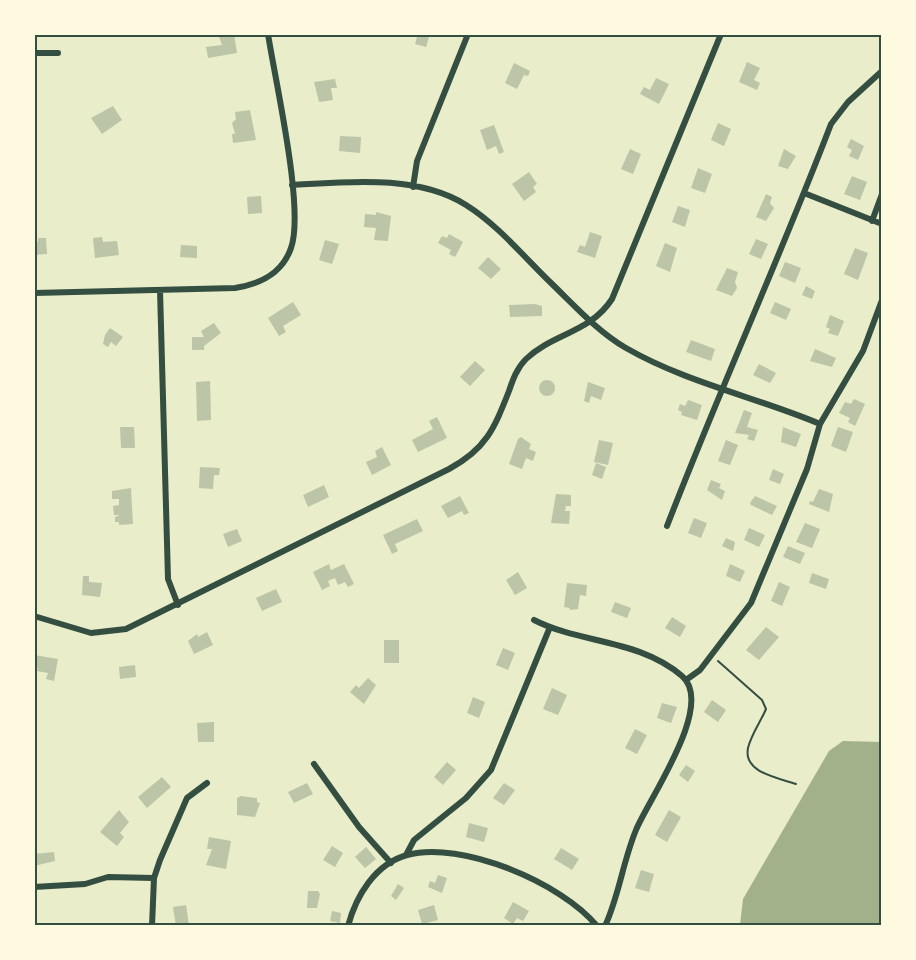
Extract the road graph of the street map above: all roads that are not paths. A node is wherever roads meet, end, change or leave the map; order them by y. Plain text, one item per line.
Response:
1 (268, 34) edge
2 (468, 34) edge
3 (721, 34) edge
4 (34, 53) edge
5 (58, 53) dead end
6 (882, 71) edge
7 (292, 185) junction
8 (413, 187) junction
9 (804, 193) junction
10 (882, 194) edge
11 (872, 220) junction
12 (882, 224) edge
13 (160, 290) junction
14 (34, 293) edge
15 (882, 300) edge
16 (591, 322) junction
17 (722, 390) junction
18 (820, 424) junction
19 (667, 526) dead end
20 (178, 605) junction
21 (34, 616) edge
22 (534, 620) dead end
23 (550, 627) junction
24 (686, 680) junction
25 (314, 764) dead end
26 (207, 783) dead end
27 (406, 855) junction
28 (391, 863) junction
29 (154, 878) junction
30 (34, 887) edge
31 (152, 926) edge
32 (348, 926) edge
33 (597, 926) edge
34 (605, 926) edge

1 - 7 street
2 - 8 street
3 - 16 street
4 - 5 street
6 - 9 street
7 - 8 street
7 - 13 street
8 - 16 street
9 - 11 street
9 - 17 street
10 - 11 street
11 - 12 street
13 - 14 street
13 - 20 street
15 - 18 street
16 - 17 street
16 - 20 street
17 - 18 street
17 - 19 street
18 - 24 street
20 - 21 street
22 - 23 street
23 - 24 street
23 - 27 street
24 - 34 street
25 - 28 street
26 - 29 street
27 - 28 street
27 - 33 street
28 - 32 street
29 - 30 street
29 - 31 street

